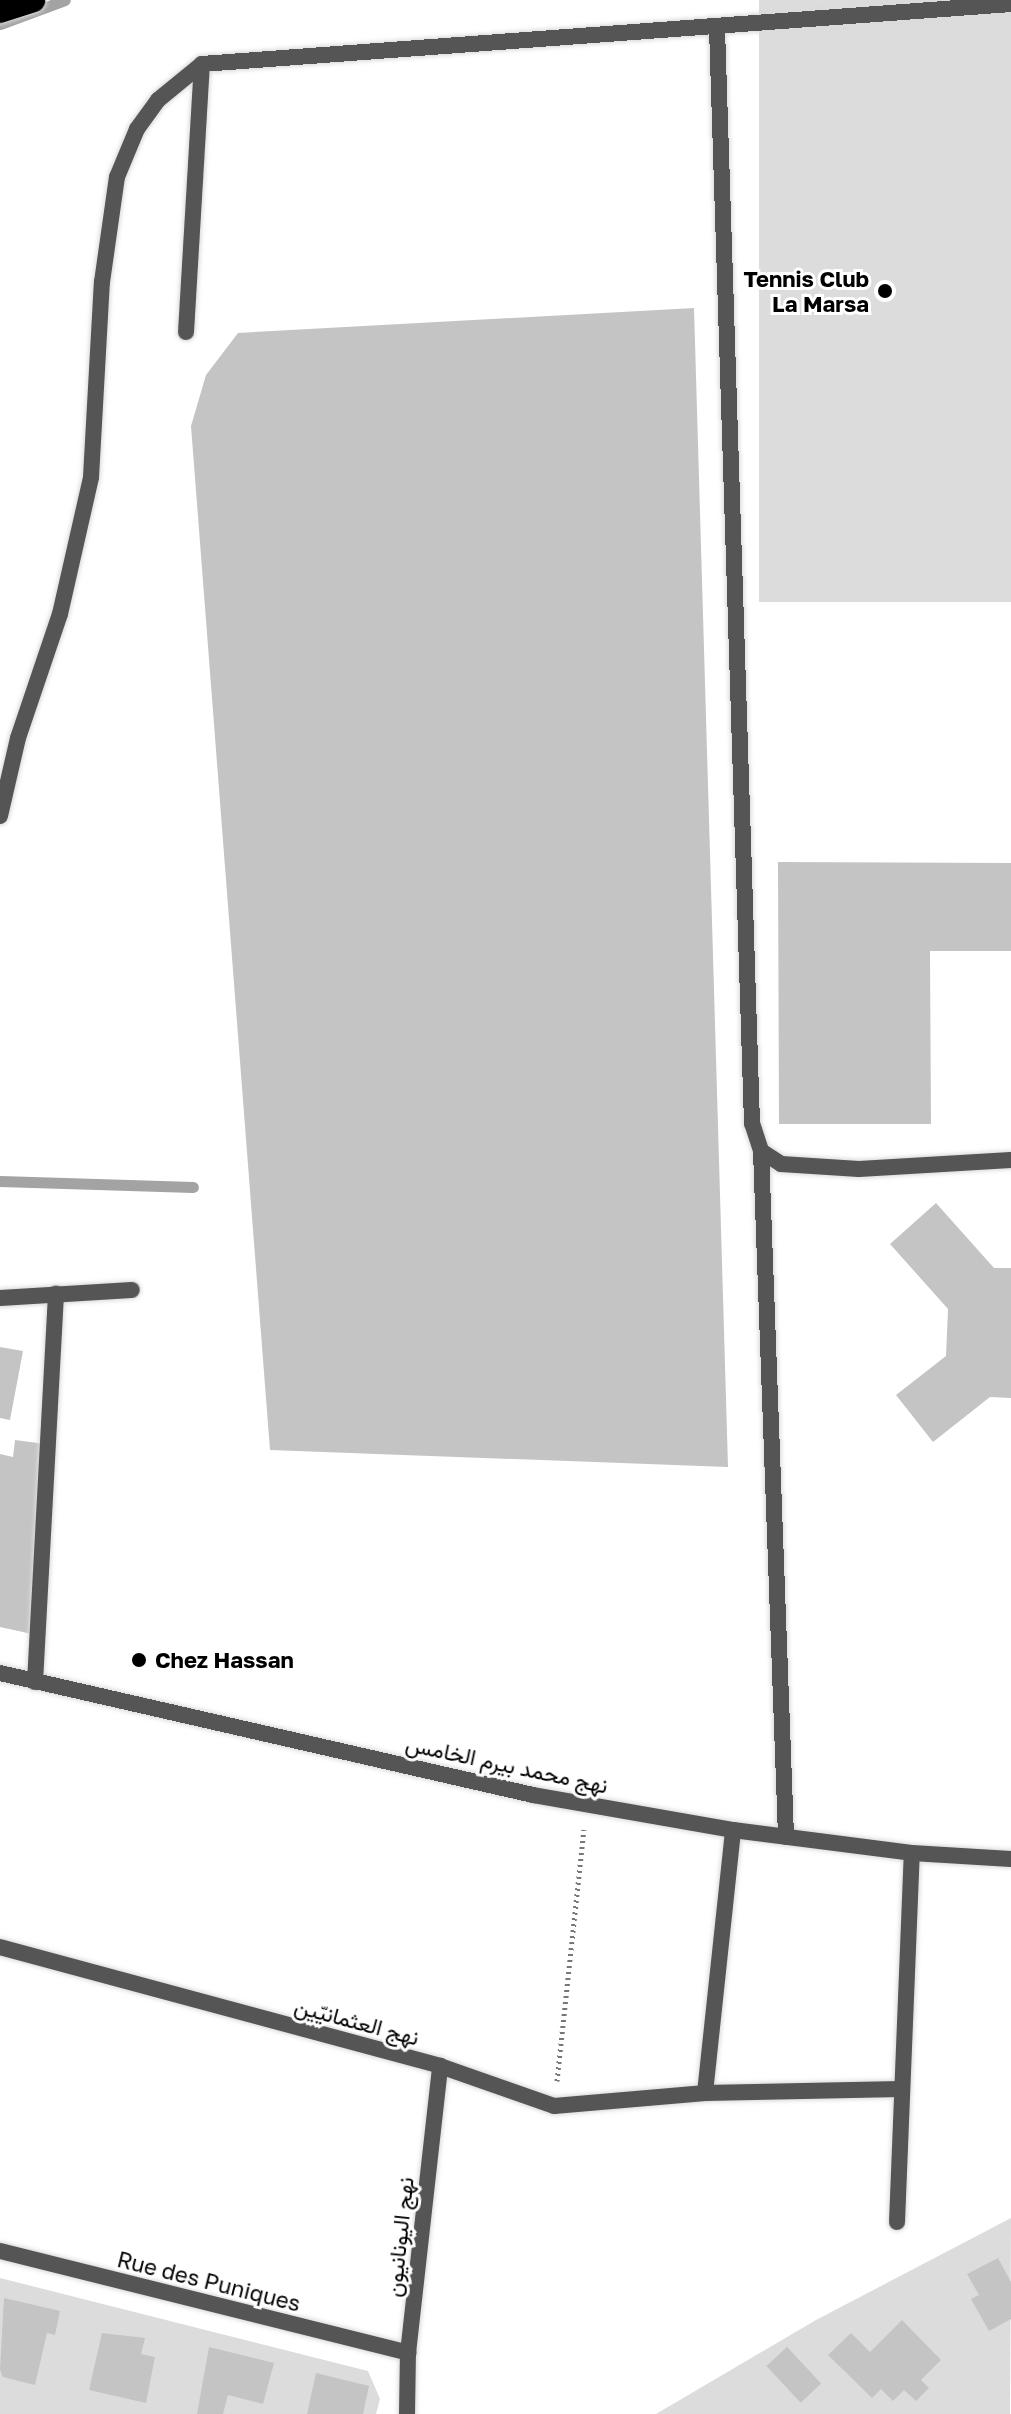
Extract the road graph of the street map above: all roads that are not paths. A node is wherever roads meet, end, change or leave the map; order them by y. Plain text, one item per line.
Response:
1 (33, 0) edge
2 (1011, 4) edge
3 (0, 11) edge
4 (717, 28) junction
5 (202, 64) junction
6 (186, 332) dead end
7 (0, 816) edge
8 (761, 1151) junction
9 (1011, 1160) edge
10 (132, 1290) dead end
11 (56, 1294) junction
12 (0, 1298) edge
13 (0, 1673) edge
14 (35, 1682) junction
15 (733, 1830) junction
16 (786, 1837) junction
17 (912, 1853) junction
18 (1011, 1859) edge
19 (0, 1947) edge
20 (440, 2066) junction
21 (901, 2089) junction
22 (705, 2093) junction
23 (897, 2222) dead end
24 (0, 2251) edge
25 (408, 2353) junction
26 (407, 2414) edge

1 - 3 highway
2 - 4 street
4 - 5 street
4 - 8 street
5 - 6 street
5 - 7 street
8 - 9 street
8 - 16 street
10 - 11 street
11 - 12 street
11 - 14 street
13 - 14 street, نهج محمد بيرم الخامس
14 - 15 street, نهج محمد بيرم الخامس
15 - 16 street, نهج محمد بيرم الخامس
15 - 22 street
16 - 17 street, نهج محمد بيرم الخامس
17 - 18 street, نهج محمد بيرم الخامس
17 - 21 street
19 - 20 street, نهج العثمانيّين
20 - 22 street, نهج العثمانيّين
20 - 25 street, نهج اليونانيون
21 - 22 street, نهج العثمانيّين
21 - 23 street
24 - 25 street, Rue des Puniques
25 - 26 street, نهج اليونانيون

